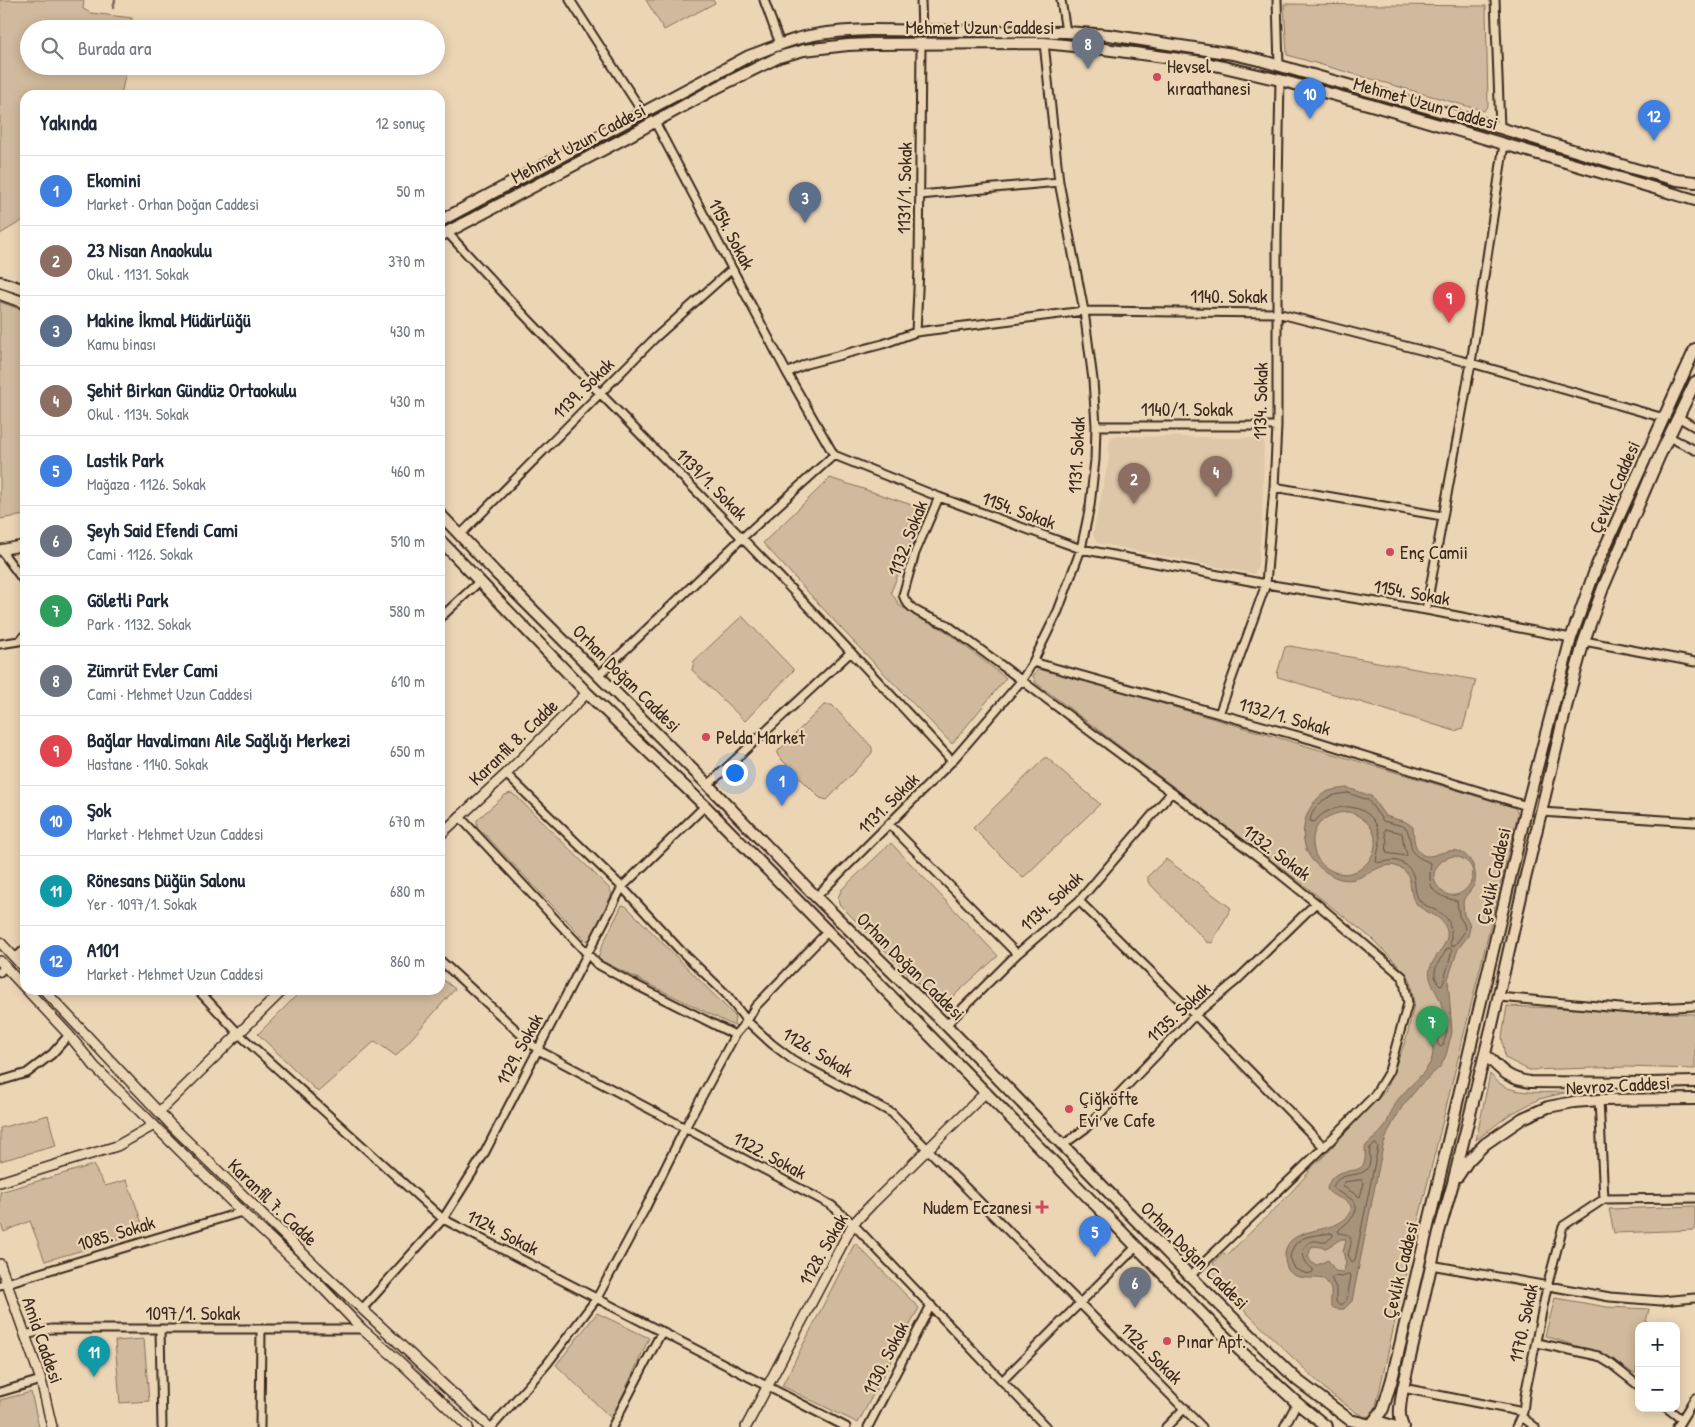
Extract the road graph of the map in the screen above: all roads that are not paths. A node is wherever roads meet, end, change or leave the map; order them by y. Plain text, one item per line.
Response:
1 (570, 0) edge
2 (764, 0) edge
3 (921, 0) edge
4 (1061, 0) edge
5 (1277, 0) edge
6 (1495, 0) edge
7 (922, 31) junction
8 (1066, 32) junction
9 (1044, 43) junction
10 (780, 44) junction
11 (921, 44) junction
12 (1279, 66) junction
13 (1280, 80) junction
14 (643, 113) junction
15 (655, 122) junction
16 (1500, 128) junction
17 (1504, 144) junction
18 (1059, 182) junction
19 (1695, 182) edge
20 (920, 195) junction
21 (1695, 200) edge
22 (445, 218) edge
23 (445, 233) edge
24 (445, 235) edge
25 (732, 269) junction
26 (0, 282) edge
27 (20, 288) edge
28 (0, 294) edge
29 (20, 301) edge
30 (1084, 311) junction
31 (1277, 313) junction
32 (916, 332) junction
33 (1695, 349) edge
34 (1470, 363) junction
35 (787, 373) junction
36 (1695, 382) edge
37 (599, 394) junction
38 (1678, 417) junction
39 (1664, 418) junction
40 (1096, 426) junction
41 (1277, 426) junction
42 (1695, 427) edge
43 (1669, 437) junction
44 (1695, 450) edge
45 (834, 455) junction
46 (1274, 487) junction
47 (940, 497) junction
48 (1442, 516) junction
49 (445, 519) edge
50 (461, 534) junction
51 (742, 538) junction
52 (445, 545) edge
53 (20, 546) edge
54 (1081, 549) junction
55 (1, 550) edge
56 (20, 576) edge
57 (480, 581) junction
58 (1266, 584) junction
59 (1426, 610) junction
60 (445, 613) edge
61 (1571, 638) junction
62 (20, 640) edge
63 (1584, 641) junction
64 (0, 644) edge
65 (851, 652) junction
66 (1033, 662) junction
67 (1695, 662) edge
68 (599, 675) junction
69 (1022, 680) junction
70 (587, 693) junction
71 (1219, 714) junction
72 (952, 761) junction
73 (506, 774) junction
74 (708, 785) junction
75 (1171, 793) junction
76 (704, 806) junction
77 (1527, 806) junction
78 (1541, 812) junction
79 (459, 816) junction
80 (1695, 822) edge
81 (890, 825) junction
82 (445, 830) edge
83 (622, 887) junction
84 (816, 897) junction
85 (1079, 901) junction
86 (1316, 903) junction
87 (828, 932) junction
88 (0, 942) edge
89 (587, 952) junction
90 (20, 954) edge
91 (1018, 954) junction
92 (15, 958) junction
93 (20, 964) edge
94 (445, 965) edge
95 (2, 966) edge
96 (20, 983) edge
97 (32, 995) edge
98 (49, 995) edge
99 (203, 995) edge
100 (278, 995) edge
101 (1499, 997) junction
102 (1695, 1006) edge
103 (1195, 1015) junction
104 (746, 1021) junction
105 (946, 1025) junction
106 (239, 1034) junction
107 (69, 1035) junction
108 (735, 1035) junction
109 (538, 1050) junction
110 (1485, 1054) junction
111 (0, 1081) edge
112 (1695, 1082) edge
113 (986, 1092) junction
114 (1695, 1099) edge
115 (1599, 1100) junction
116 (159, 1112) junction
117 (154, 1125) junction
118 (685, 1128) junction
119 (1063, 1145) junction
120 (1324, 1147) junction
121 (927, 1149) junction
122 (0, 1182) edge
123 (1453, 1184) junction
124 (1695, 1198) edge
125 (1604, 1199) junction
126 (242, 1212) junction
127 (443, 1219) junction
128 (853, 1224) junction
129 (1137, 1246) junction
130 (0, 1264) edge
131 (1431, 1265) junction
132 (1190, 1276) junction
133 (3, 1284) edge
134 (1547, 1286) junction
135 (597, 1298) junction
136 (1695, 1298) edge
137 (1079, 1303) junction
138 (931, 1305) junction
139 (363, 1308) junction
140 (261, 1329) junction
141 (362, 1329) junction
142 (160, 1330) junction
143 (662, 1331) junction
144 (25, 1335) junction
145 (1537, 1343) junction
146 (41, 1380) junction
147 (1002, 1380) junction
148 (1635, 1383) edge
149 (767, 1387) junction
150 (1403, 1388) junction
151 (0, 1392) edge
152 (1695, 1398) edge
153 (1297, 1402) junction
154 (1184, 1408) junction
155 (1673, 1412) edge
156 (1522, 1414) junction
157 (1681, 1419) junction
158 (1369, 1426) edge
159 (52, 1427) edge
160 (162, 1427) edge
161 (260, 1427) edge
162 (468, 1427) edge
163 (490, 1427) edge
164 (612, 1427) edge
165 (746, 1427) edge
166 (846, 1427) edge
167 (868, 1427) edge
168 (1046, 1427) edge
169 (1166, 1427) edge
170 (1202, 1427) edge
171 (1284, 1427) edge
172 (1327, 1427) edge
173 (1396, 1427) edge
174 (1402, 1427) edge
175 (1516, 1427) edge
176 (1534, 1427) edge
177 (1676, 1427) edge

1 - 14 street
2 - 10 street
3 - 7 street
4 - 8 street
5 - 12 street
6 - 16 street
7 - 8 main road
7 - 10 main road
8 - 12 main road
9 - 11 main road, Mehmet Uzun Caddesi
9 - 13 main road, Mehmet Uzun Caddesi
9 - 18 street, 1131. Sokak
10 - 14 main road
11 - 15 main road, Mehmet Uzun Caddesi
11 - 20 street, 1131/1. Sokak
12 - 16 main road
13 - 17 main road, Mehmet Uzun Caddesi
13 - 31 street, 1134. Sokak
14 - 22 main road
15 - 23 main road, Mehmet Uzun Caddesi
15 - 25 street, 1154. Sokak
16 - 19 main road
17 - 21 main road, Mehmet Uzun Caddesi
17 - 34 street
18 - 20 street
18 - 30 street, 1131. Sokak
20 - 32 street, 1131/1. Sokak
24 - 37 street, 1139/1. Sokak
25 - 35 street, 1154. Sokak
25 - 37 street, 1139. Sokak
26 - 27 main road
28 - 29 main road
30 - 31 street, 1140. Sokak
30 - 32 street, 1140. Sokak
30 - 40 street, 1131. Sokak
31 - 34 street, 1140. Sokak
31 - 41 street, 1134. Sokak
32 - 35 street, 1140. Sokak
33 - 39 main road, Çevlik Caddesi
34 - 39 street, 1140. Sokak
34 - 48 street
35 - 45 street, 1154. Sokak
36 - 38 main road, Çevlik Caddesi
37 - 50 street, 1139. Sokak
37 - 51 street, 1139/1. Sokak
38 - 42 street
38 - 43 main road, Çevlik Caddesi
39 - 61 main road, Çevlik Caddesi
40 - 41 street, 1140/1. Sokak
40 - 54 street, 1131. Sokak
41 - 46 street, 1134. Sokak
43 - 44 street
43 - 63 main road, Çevlik Caddesi
45 - 47 street, 1154. Sokak
45 - 51 street
46 - 48 street
46 - 58 street, 1134. Sokak
47 - 54 street, 1154. Sokak
47 - 69 street, 1132. Sokak
48 - 59 street
49 - 50 main road, Orhan Doğan Caddesi
50 - 68 main road, Orhan Doğan Caddesi
51 - 65 street, 1139/1. Sokak
51 - 68 street
52 - 57 main road
53 - 55 street
54 - 58 street, 1154. Sokak
54 - 66 street, 1131. Sokak
55 - 56 street
57 - 60 street
57 - 70 main road
58 - 59 street, 1154. Sokak
58 - 71 street, 1134. Sokak
59 - 61 street, 1154. Sokak
61 - 77 main road, Çevlik Caddesi
62 - 64 street
63 - 67 street
63 - 78 main road, Çevlik Caddesi
65 - 72 street, 1139/1. Sokak
65 - 74 street
66 - 69 street, 1131. Sokak
66 - 71 street, 1132/1. Sokak
68 - 74 main road, Orhan Doğan Caddesi
69 - 72 street, 1131. Sokak
69 - 75 street, 1132. Sokak
70 - 73 street, Karanfil 8. Cadde
70 - 76 main road
71 - 77 street, 1132/1. Sokak
72 - 81 street, 1131. Sokak
73 - 79 street, Karanfil 8. Cadde
73 - 83 street, 1126. Sokak
74 - 84 main road, Orhan Doğan Caddesi
75 - 85 street, 1134. Sokak
75 - 86 street, 1132. Sokak
76 - 83 street, 1129. Sokak
76 - 87 main road
77 - 158 main road, Çevlik Caddesi
78 - 80 street
78 - 101 main road, Çevlik Caddesi
79 - 82 street, Karanfil 8. Cadde
79 - 89 street
81 - 84 street, 1131. Sokak
81 - 91 street
83 - 89 street, 1129. Sokak
83 - 104 street, 1126. Sokak
84 - 105 main road, Orhan Doğan Caddesi
85 - 91 street, 1134. Sokak
85 - 103 street
86 - 103 street, 1135. Sokak
86 - 120 street, 1132. Sokak
87 - 104 street
87 - 113 main road
88 - 92 street
89 - 108 street
89 - 109 street, 1129. Sokak
90 - 92 street
91 - 105 street, 1134. Sokak
92 - 93 street
94 - 109 street, 1122. Sokak
95 - 96 street, Karanfil 7. Cadde
97 - 107 street, Karanfil 7. Cadde
98 - 116 street, Karanfil 7. Cadde
99 - 106 street, 1124. Sokak
100 - 106 street
101 - 102 street
101 - 110 main road, Çevlik Caddesi
103 - 119 street, 1135. Sokak
103 - 120 street
104 - 108 street
104 - 121 street, 1126. Sokak
105 - 119 main road, Orhan Doğan Caddesi
106 - 116 street
106 - 127 street, 1124. Sokak
107 - 111 street
107 - 117 street, Karanfil 7. Cadde
108 - 118 street
109 - 118 street, 1122. Sokak
109 - 127 street, 1129. Sokak
110 - 112 main road, Nevroz Caddesi
110 - 123 main road, Çevlik Caddesi
113 - 121 street, 1128. Sokak
113 - 129 main road
114 - 115 main road, Nevroz Caddesi
115 - 123 main road, Nevroz Caddesi
115 - 125 street
116 - 139 street, Karanfil 7. Cadde
117 - 122 street
117 - 126 street, Karanfil 7. Cadde
118 - 128 street, 1122. Sokak
118 - 135 street
119 - 132 main road, Orhan Doğan Caddesi
120 - 132 street, 1132. Sokak
121 - 128 street, 1128. Sokak
121 - 137 street, 1126. Sokak
123 - 131 main road, Çevlik Caddesi
124 - 125 street
125 - 134 street, 1170. Sokak
126 - 133 street, 1085. Sokak
126 - 141 street, Karanfil 7. Cadde
127 - 135 street, 1124. Sokak
127 - 139 street, 1129. Sokak
128 - 138 street, 1122. Sokak
128 - 149 street, 1128. Sokak
129 - 137 street
129 - 153 main road
130 - 133 street, Amid Caddesi
131 - 134 street
131 - 150 main road, Çevlik Caddesi
132 - 158 main road, Orhan Doğan Caddesi
133 - 144 street, Amid Caddesi
134 - 136 street
134 - 145 street, 1170. Sokak
135 - 143 street, 1124. Sokak
135 - 163 street
137 - 147 street
137 - 154 street, 1126. Sokak
138 - 147 street, 1122. Sokak
138 - 167 street, 1130. Sokak
139 - 163 street, Karanfil 7. Cadde
140 - 141 street, 1097/1. Sokak
140 - 142 street, 1097/1. Sokak
140 - 161 street
141 - 162 street, Karanfil 7. Cadde
142 - 144 street, 1097/1. Sokak
142 - 160 street
143 - 149 street, 1124. Sokak
143 - 164 street
144 - 146 street, Amid Caddesi
145 - 148 street
145 - 156 street, 1170. Sokak
146 - 151 street
146 - 159 street, Amid Caddesi
147 - 168 street, 1122. Sokak
149 - 165 street, 1128. Sokak
149 - 166 street, 1124. Sokak
150 - 156 street
150 - 174 main road, Çevlik Caddesi
152 - 157 street
153 - 171 street
153 - 172 main road
154 - 169 street
154 - 170 street, 1126. Sokak
155 - 157 street
156 - 175 street, 1170. Sokak
156 - 176 street
157 - 177 street
158 - 173 main road, Orhan Doğan Caddesi

